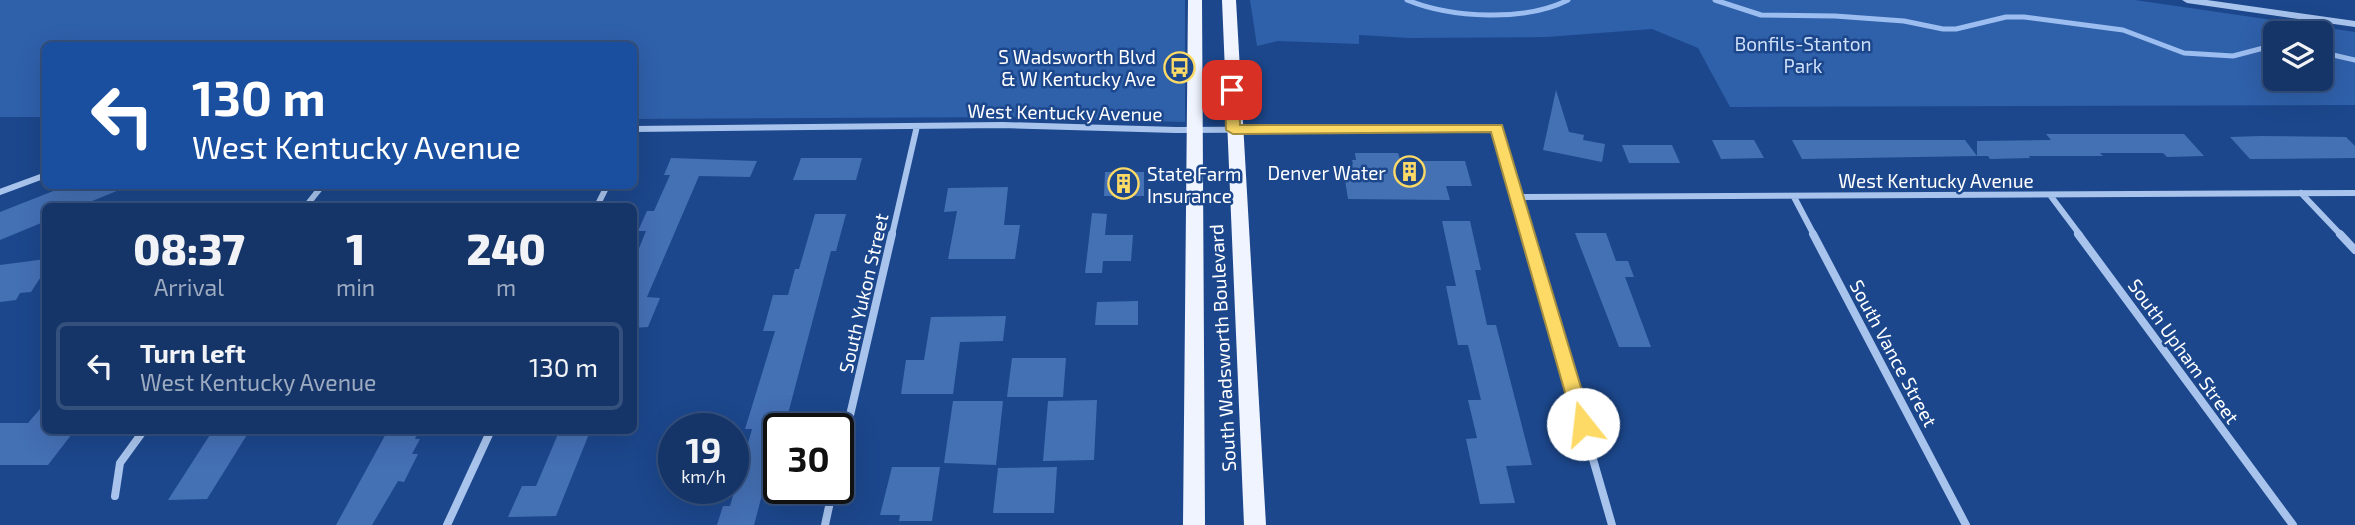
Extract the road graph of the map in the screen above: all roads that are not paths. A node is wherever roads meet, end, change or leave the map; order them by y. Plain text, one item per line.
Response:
1 (1195, 0) edge
2 (1228, 0) edge
3 (2187, 0) edge
4 (2355, 23) edge
5 (917, 126) junction
6 (637, 129) edge
7 (1196, 130) junction
8 (1233, 130) junction
9 (42, 176) edge
10 (320, 189) edge
11 (0, 192) edge
12 (2355, 193) edge
13 (2301, 194) junction
14 (2050, 195) junction
15 (1518, 197) junction
16 (1794, 197) junction
17 (308, 203) edge
18 (2355, 250) edge
19 (851, 413) edge
20 (141, 434) edge
21 (489, 434) edge
22 (115, 496) dead end
23 (830, 504) edge
24 (447, 525) edge
25 (825, 525) edge
26 (1194, 525) edge
27 (1255, 525) edge
28 (1612, 525) edge
29 (1966, 525) edge
30 (2294, 525) edge

1 - 7 main road, South Wadsworth Boulevard
2 - 8 main road, South Wadsworth Boulevard
3 - 4 street
5 - 6 street, West Kentucky Avenue
5 - 7 street, West Kentucky Avenue
5 - 19 street, South Yukon Street
7 - 8 street, West Kentucky Avenue
7 - 26 main road, South Wadsworth Boulevard
8 - 15 street, West Kentucky Avenue
8 - 27 main road, South Wadsworth Boulevard
9 - 11 street
10 - 17 street
12 - 13 street, West Kentucky Avenue
13 - 14 street, West Kentucky Avenue
13 - 18 street
14 - 16 street, West Kentucky Avenue
14 - 30 street, South Upham Street
15 - 16 street, West Kentucky Avenue
15 - 28 street
16 - 29 street, South Vance Street
20 - 22 street
21 - 24 street
23 - 25 street

